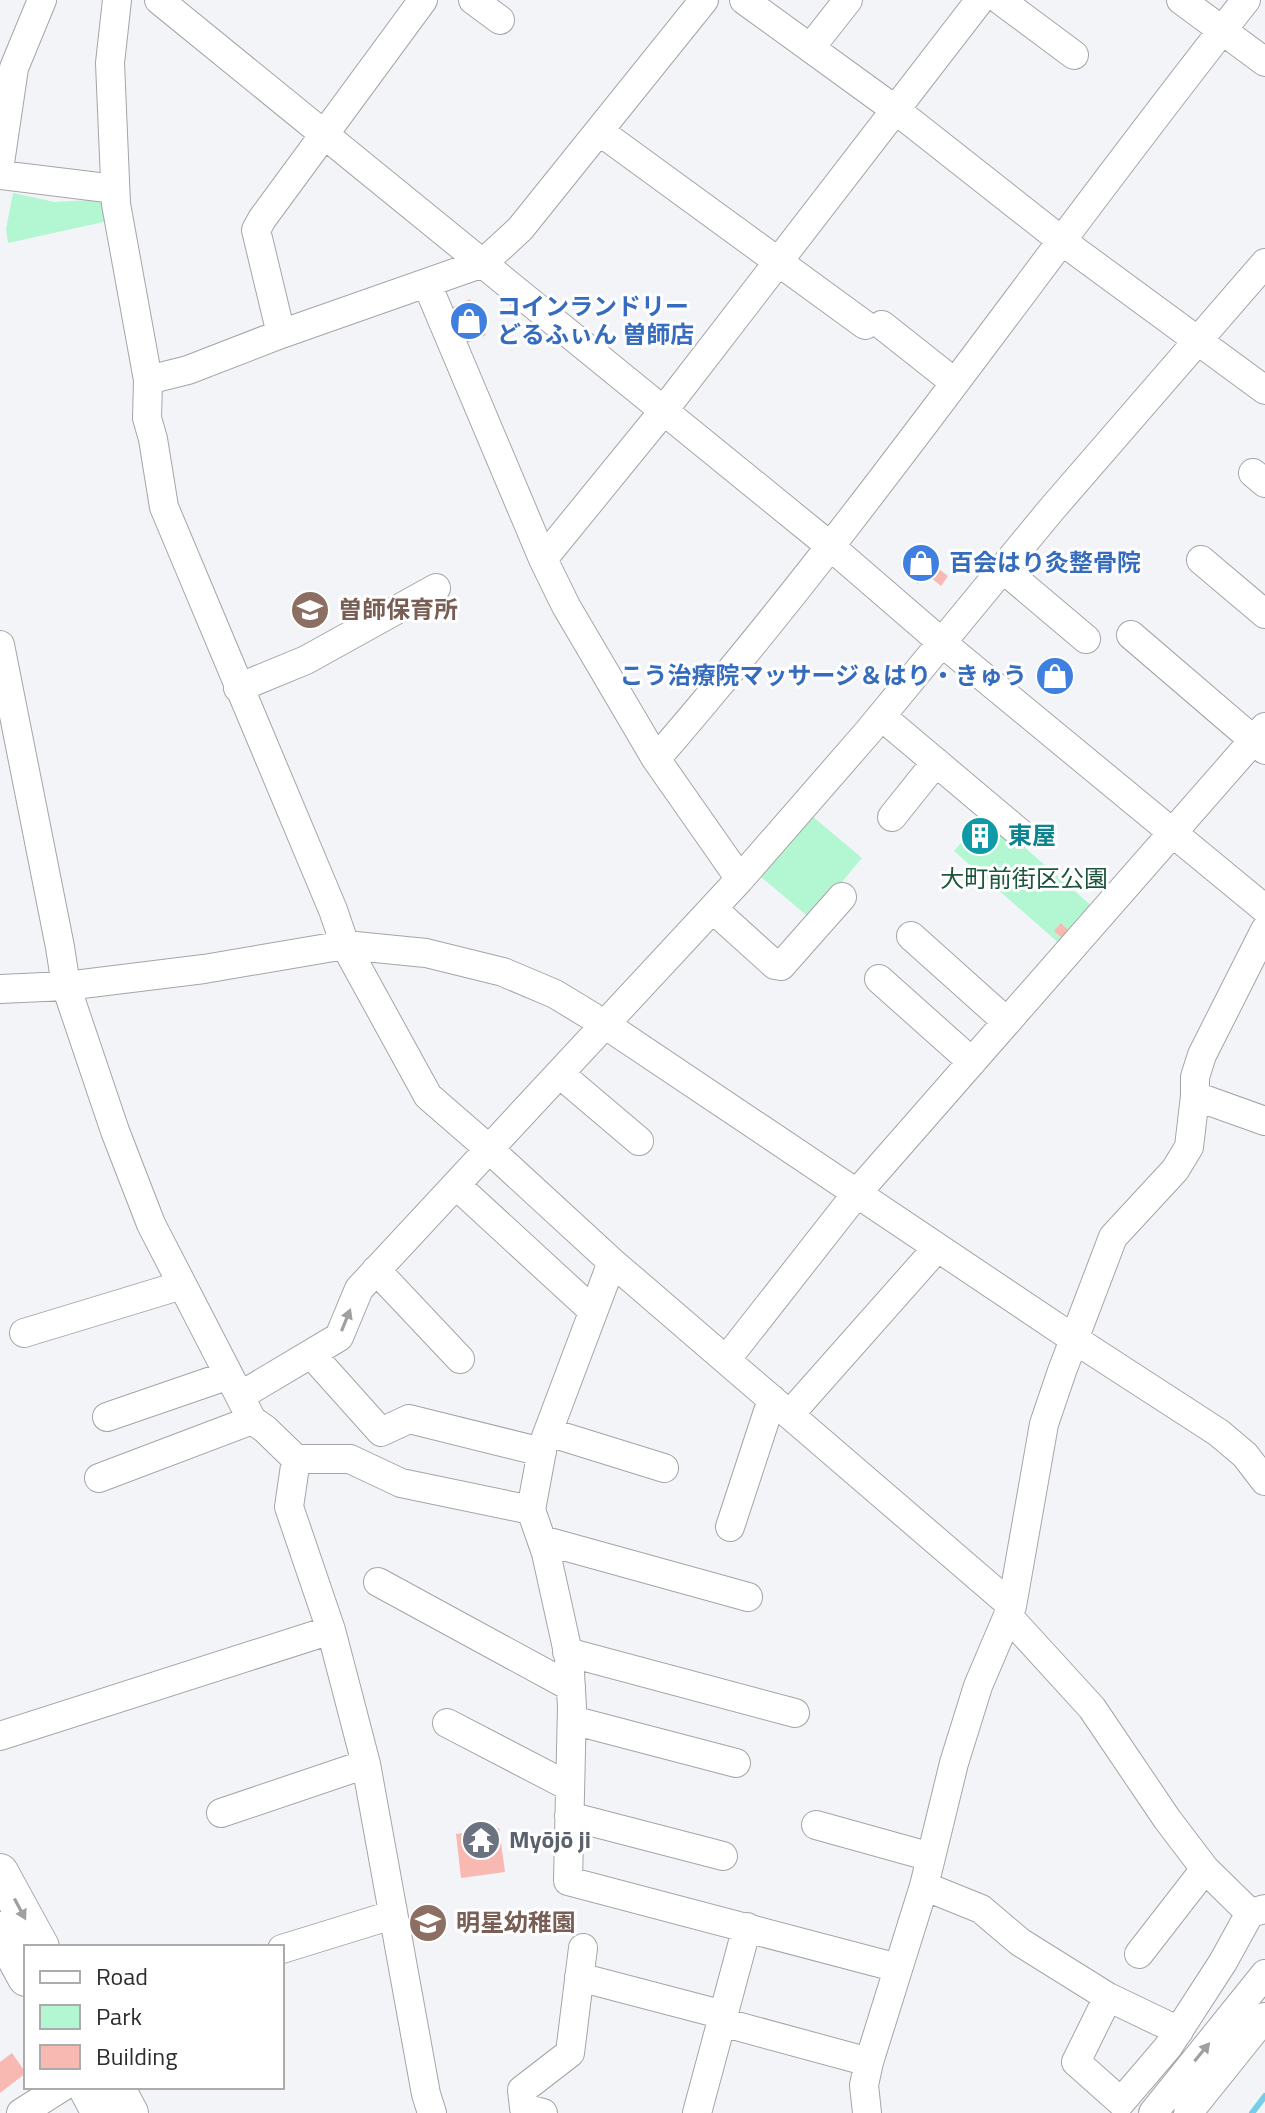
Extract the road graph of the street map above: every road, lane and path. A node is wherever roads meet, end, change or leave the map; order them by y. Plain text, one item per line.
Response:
1 (42, 0) edge
2 (117, 0) edge
3 (159, 0) edge
4 (423, 0) edge
5 (473, 0) edge
6 (704, 0) edge
7 (744, 0) edge
8 (848, 0) edge
9 (980, 0) edge
10 (1000, 0) edge
11 (1181, 0) edge
12 (1246, 0) edge
13 (500, 20) dead end
14 (1222, 30) junction
15 (811, 47) junction
16 (1074, 55) dead end
17 (1265, 62) edge
18 (897, 111) junction
19 (599, 131) junction
20 (325, 135) junction
21 (0, 163) edge
22 (0, 175) edge
23 (115, 189) junction
24 (1062, 241) junction
25 (777, 261) junction
26 (483, 263) junction
27 (1265, 263) edge
28 (427, 284) junction
29 (281, 334) junction
30 (1199, 341) junction
31 (148, 380) junction
32 (954, 382) junction
33 (1265, 390) edge
34 (663, 410) junction
35 (830, 546) junction
36 (543, 559) junction
37 (1201, 560) dead end
38 (1002, 568) junction
39 (436, 588) dead end
40 (1265, 614) edge
41 (1131, 635) dead end
42 (1086, 639) dead end
43 (940, 641) junction
44 (0, 645) edge
45 (4, 687) edge
46 (238, 688) junction
47 (881, 716) junction
48 (1261, 739) edge
49 (656, 759) junction
50 (936, 762) junction
51 (892, 817) dead end
52 (1174, 832) junction
53 (1020, 833) dead end
54 (740, 879) junction
55 (842, 897) dead end
56 (713, 909) junction
57 (1265, 909) edge
58 (1265, 930) edge
59 (911, 936) dead end
60 (345, 945) junction
61 (879, 979) dead end
62 (66, 986) junction
63 (0, 989) edge
64 (1007, 1022) junction
65 (606, 1025) junction
66 (972, 1062) junction
67 (560, 1074) junction
68 (1195, 1096) junction
69 (1265, 1121) edge
70 (639, 1141) dead end
71 (489, 1149) junction
72 (456, 1185) junction
73 (857, 1193) junction
74 (937, 1248) junction
75 (612, 1262) junction
76 (376, 1270) junction
77 (182, 1285) junction
78 (593, 1311) junction
79 (24, 1333) dead end
80 (1074, 1339) junction
81 (312, 1355) junction
82 (460, 1359) dead end
83 (726, 1360) junction
84 (240, 1397) junction
85 (781, 1407) junction
86 (107, 1417) dead end
87 (545, 1442) junction
88 (296, 1459) junction
89 (664, 1468) dead end
90 (99, 1478) dead end
91 (1265, 1481) edge
92 (531, 1510) junction
93 (730, 1527) dead end
94 (542, 1540) junction
95 (378, 1582) dead end
96 (748, 1597) dead end
97 (1010, 1611) junction
98 (331, 1630) junction
99 (567, 1652) junction
100 (571, 1687) junction
101 (795, 1713) dead end
102 (572, 1720) junction
103 (447, 1723) dead end
104 (0, 1736) edge
105 (736, 1763) dead end
106 (366, 1764) junction
107 (570, 1787) junction
108 (221, 1813) dead end
109 (569, 1816) junction
110 (816, 1825) dead end
111 (723, 1856) dead end
112 (931, 1857) junction
113 (1205, 1869) junction
114 (0, 1872) edge
115 (924, 1886) junction
116 (1257, 1911) edge
117 (392, 1915) junction
118 (747, 1927) junction
119 (12, 1944) edge
120 (284, 1948) edge
121 (583, 1948) dead end
122 (1139, 1954) dead end
123 (898, 1968) junction
124 (24, 1973) edge
125 (1265, 1974) edge
126 (579, 1977) junction
127 (1108, 1997) junction
128 (1265, 2017) edge
129 (723, 2019) junction
130 (1179, 2031) junction
131 (869, 2062) junction
132 (59, 2089) edge
133 (87, 2089) edge
134 (117, 2089) edge
135 (21, 2113) edge
136 (100, 2113) edge
137 (130, 2113) edge
138 (432, 2113) edge
139 (543, 2113) edge
140 (697, 2113) edge
141 (867, 2113) edge
142 (1153, 2113) edge
143 (1188, 2113) edge

1 - 21 street
2 - 23 street
3 - 20 street
4 - 20 street
5 - 13 street
6 - 19 street
7 - 15 street
8 - 15 street
9 - 18 street
10 - 16 street
11 - 14 street
12 - 14 street
14 - 17 street
14 - 24 street
15 - 18 street
18 - 24 street
18 - 25 street
19 - 25 street
19 - 26 street
20 - 26 street
20 - 29 street
22 - 23 street
23 - 31 street
24 - 30 street
24 - 32 street
25 - 32 street
25 - 34 street
26 - 28 street
26 - 34 street
27 - 30 street
28 - 29 street
28 - 36 street
29 - 31 street
30 - 33 street
30 - 38 street
31 - 46 street
32 - 35 street
34 - 35 street
34 - 36 street
35 - 43 street
35 - 49 street
36 - 49 street
37 - 40 street
38 - 42 street
38 - 43 street
39 - 46 street
41 - 48 street
43 - 47 street
43 - 52 street
44 - 45 street
45 - 62 street
46 - 60 street
47 - 50 street
47 - 54 street
48 - 52 street
49 - 54 street
50 - 51 street
50 - 53 street
52 - 57 street
52 - 64 street
54 - 56 street
55 - 56 street
56 - 65 street
58 - 68 street
59 - 64 street
60 - 62 street
60 - 65 street
60 - 71 street
61 - 66 street
62 - 63 street
62 - 77 street
64 - 66 street
65 - 67 street
65 - 73 street
66 - 73 street
67 - 70 street
67 - 71 street
68 - 69 street
68 - 80 street
71 - 72 street
71 - 75 street
72 - 76 street
72 - 78 street
73 - 74 street
73 - 83 street
74 - 80 street
74 - 85 street
75 - 78 street
75 - 83 street
81 -> 76 street
76 - 82 street
77 - 79 street
77 - 84 street
78 - 87 street
80 - 91 street
80 - 97 street
81 - 84 street
81 - 87 street
83 - 85 street
84 - 86 street
84 - 88 street
84 - 90 street
85 - 93 street
85 - 97 street
87 - 89 street
87 - 92 street
88 - 92 street
88 - 98 street
92 - 94 street
94 - 96 street
94 - 99 street
95 - 100 street
97 - 112 street
97 - 113 street
98 - 104 street
98 - 106 street
99 - 100 street
99 - 101 street
100 - 102 street
102 - 105 street
102 - 107 street
103 - 107 street
106 - 108 street
106 - 117 street
107 - 109 street
109 - 111 street
109 - 118 street
110 - 112 street
112 - 115 street
113 - 116 street
113 - 122 street
114 -> 119 main road
115 - 123 street
115 - 127 street
116 - 130 street
117 - 120 street
117 - 138 street
118 - 123 street
118 - 129 street
119 - 124 main road
121 - 126 street
123 - 131 street
142 -> 125 street
126 - 129 street
126 - 139 street
127 - 130 street
127 - 130 street
128 - 143 street
129 - 131 street
129 - 140 street
131 - 141 street
132 - 135 street
133 - 136 main road
134 - 137 main road

